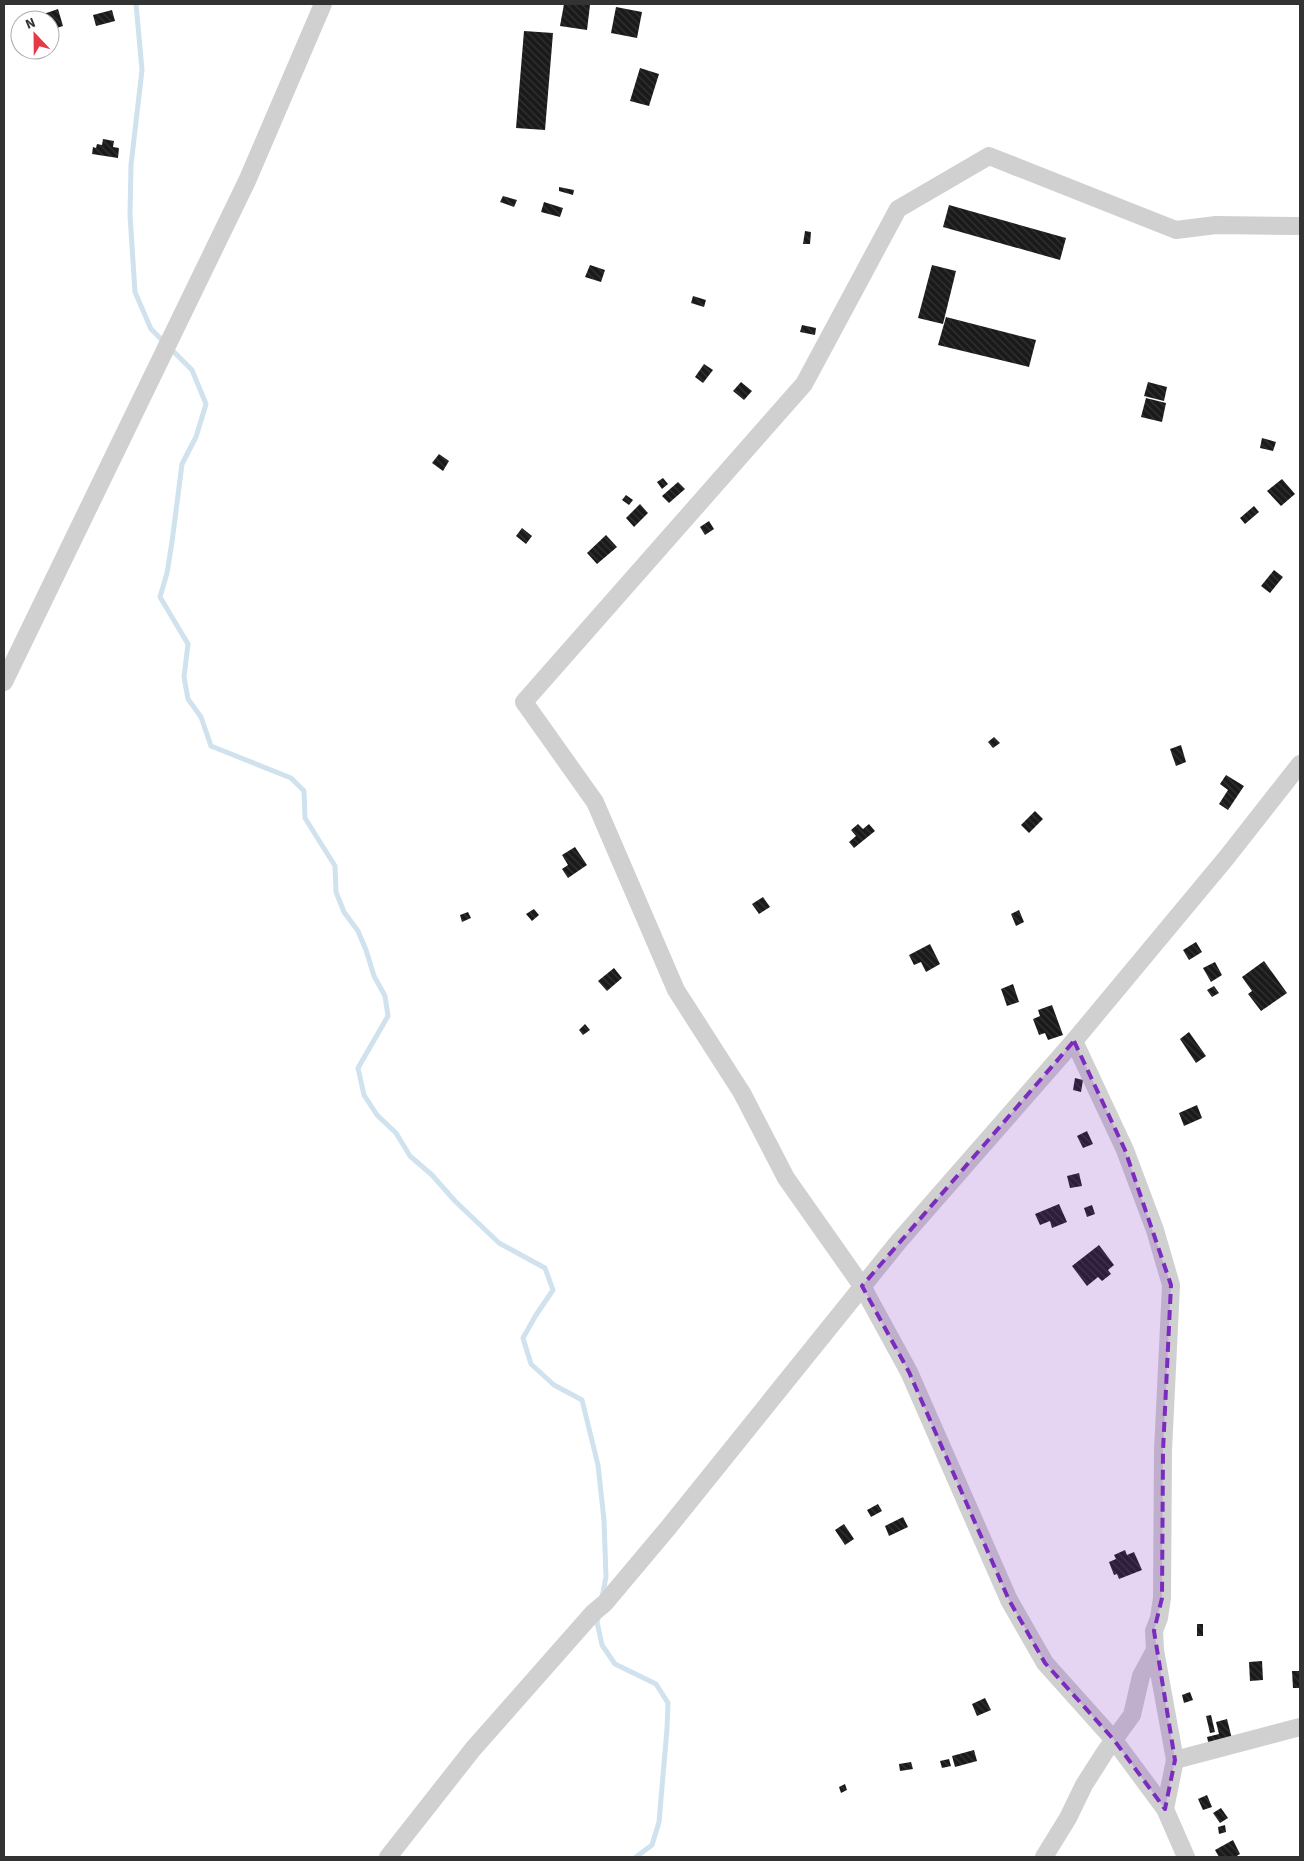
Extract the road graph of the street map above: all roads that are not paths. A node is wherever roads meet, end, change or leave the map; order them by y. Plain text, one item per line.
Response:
1 (323, 4) edge
2 (1300, 226) edge
3 (4, 682) edge
4 (1300, 764) edge
5 (1074, 1041) junction
6 (862, 1286) junction
7 (1155, 1650) junction
8 (1300, 1727) edge
9 (1114, 1740) junction
10 (1175, 1760) junction
11 (1165, 1810) junction
12 (388, 1857) edge
13 (1044, 1857) edge
14 (1186, 1857) edge

1 - 3 street
2 - 6 street
4 - 5 street
5 - 6 street
5 - 7 street
6 - 9 street
6 - 12 street
7 - 9 street
7 - 10 street
8 - 10 street
9 - 11 street
9 - 13 street
10 - 11 street
11 - 14 street

